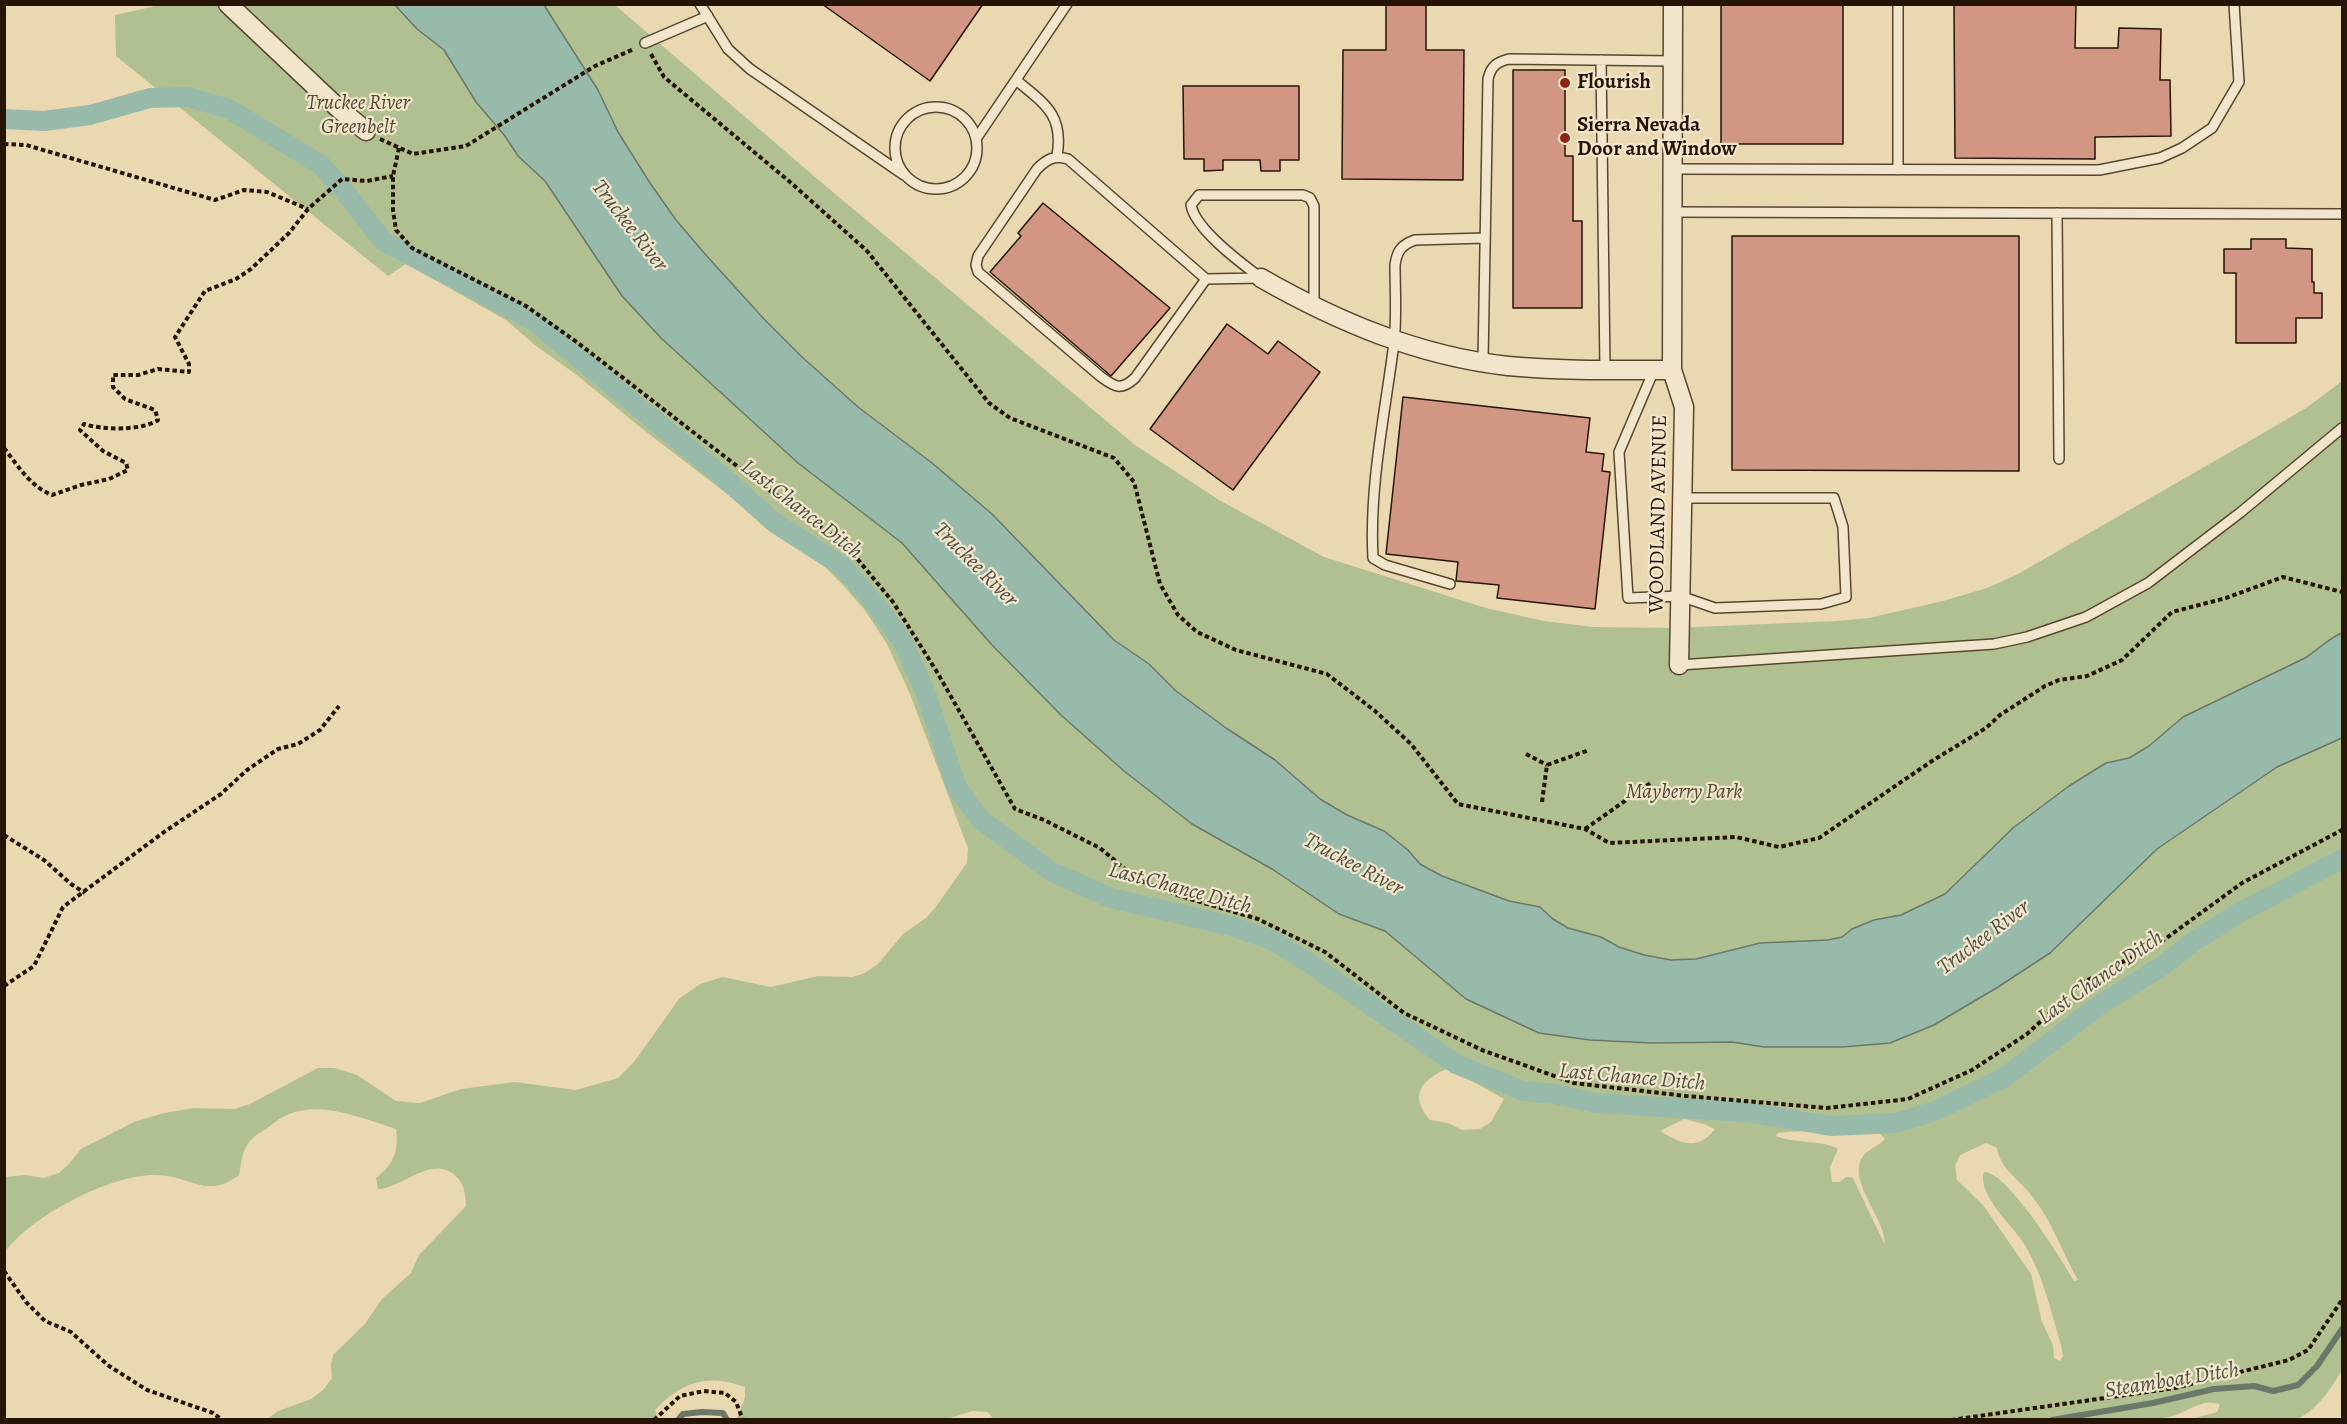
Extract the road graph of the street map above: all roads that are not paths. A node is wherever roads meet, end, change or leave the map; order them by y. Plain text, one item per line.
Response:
1 (228, 4) edge
2 (700, 4) edge
3 (1067, 4) edge
4 (1673, 4) edge
5 (1898, 4) edge
6 (2234, 4) edge
7 (708, 16) junction
8 (645, 44) road end
9 (1601, 60) junction
10 (1673, 61) junction
11 (1016, 80) junction
12 (366, 131) road end
13 (976, 139) junction
14 (1057, 156) junction
15 (1672, 169) junction
16 (1898, 170) junction
17 (904, 175) junction
18 (1672, 212) junction
19 (2057, 213) junction
20 (2343, 214) edge
21 (1485, 238) junction
22 (1261, 278) junction
23 (1206, 279) junction
24 (1314, 307) junction
25 (1394, 340) junction
26 (1483, 361) junction
27 (1605, 370) junction
28 (1663, 370) junction
29 (2343, 428) edge
30 (2059, 459) dead end
31 (1682, 498) junction
32 (1450, 584) dead end
33 (1680, 596) junction
34 (1679, 665) joint

1 - 12 street
2 - 7 lane
3 - 11 lane
4 - 10 street, WOODLAND AVENUE
5 - 16 lane
6 - 16 lane
7 - 8 lane
7 - 17 lane
9 - 10 lane
9 - 21 lane
9 - 27 lane
10 - 15 street, WOODLAND AVENUE
11 - 13 lane
11 - 14 lane
13 - 17 lane
13 - 17 lane
14 - 23 lane
14 - 23 lane
15 - 16 lane
15 - 18 street, WOODLAND AVENUE
18 - 19 lane
18 - 28 street, WOODLAND AVENUE
19 - 20 lane
19 - 30 lane
21 - 25 lane
21 - 26 lane
22 - 23 lane
22 - 24 street
22 - 24 lane
24 - 25 street
25 - 26 street
25 - 32 lane
26 - 27 street
27 - 28 street
28 - 31 street, WOODLAND AVENUE
28 - 33 lane
29 - 34 lane
31 - 33 street, WOODLAND AVENUE
31 - 33 lane
33 - 34 street, WOODLAND AVENUE

